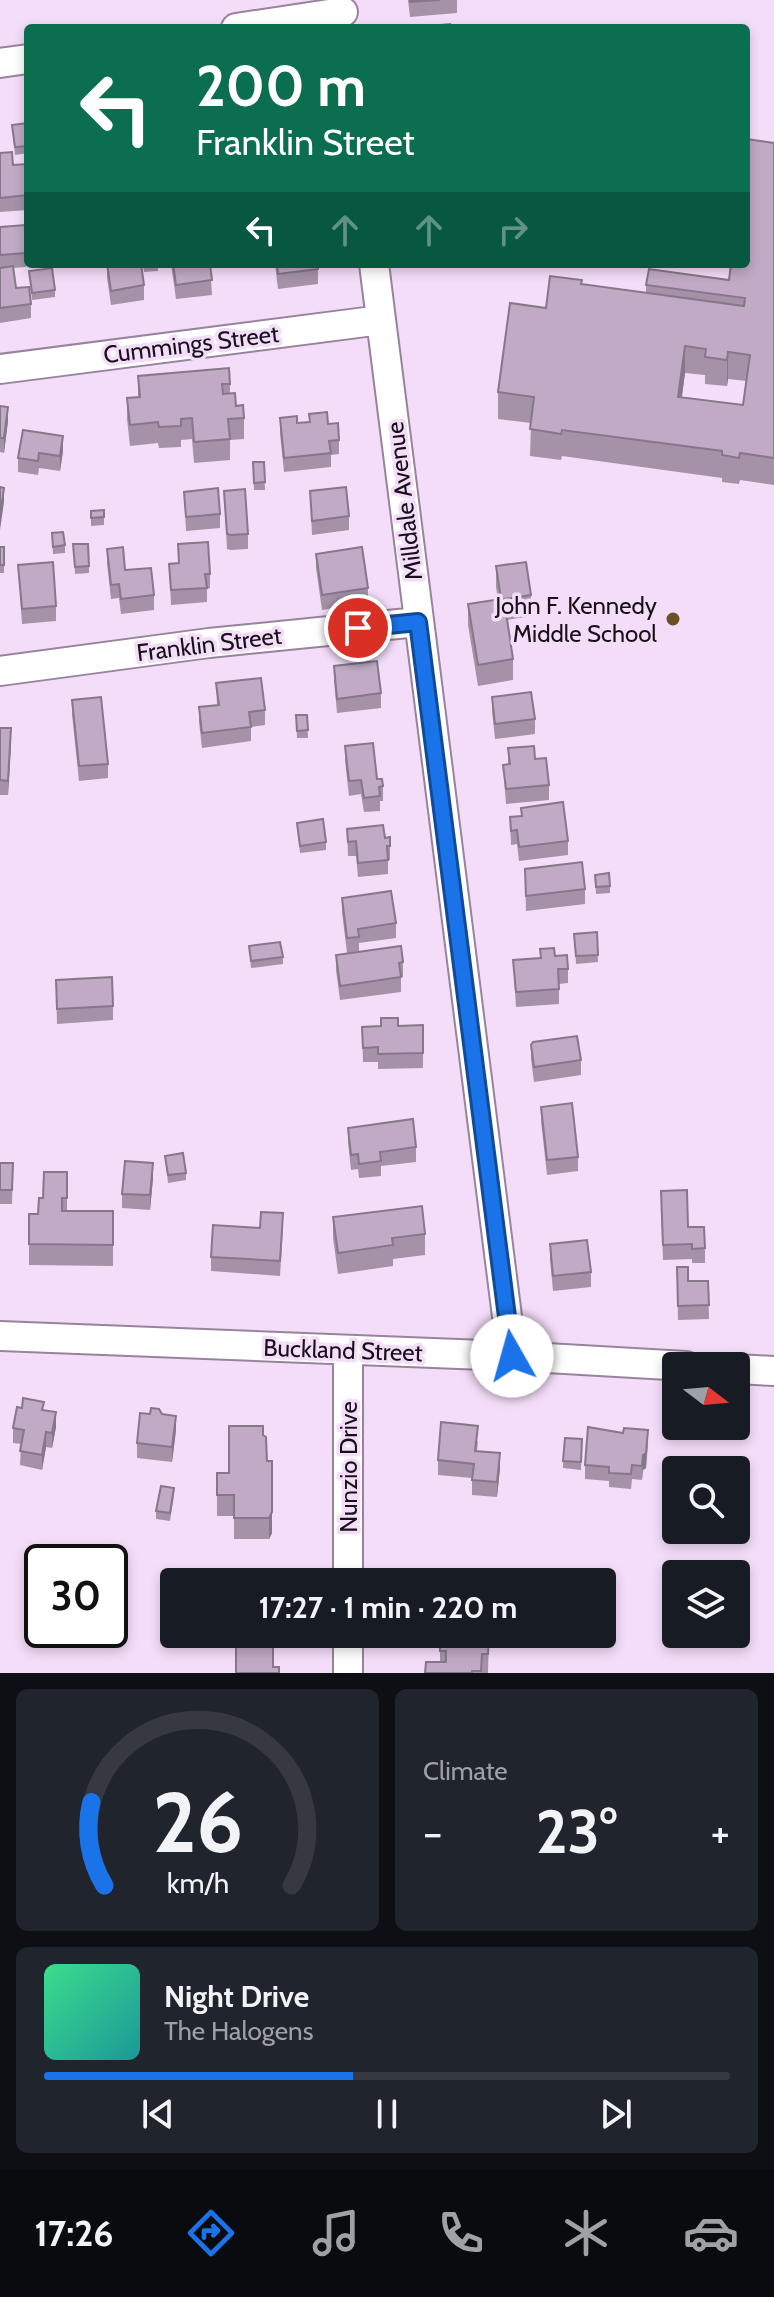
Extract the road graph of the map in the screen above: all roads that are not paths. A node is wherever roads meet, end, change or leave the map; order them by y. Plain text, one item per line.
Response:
1 (343, 13) edge
2 (265, 24) edge
3 (24, 60) edge
4 (0, 63) edge
5 (374, 268) edge
6 (381, 320) junction
7 (0, 369) edge
8 (418, 622) junction
9 (0, 671) edge
10 (0, 1336) edge
11 (348, 1351) junction
12 (512, 1356) junction
13 (662, 1365) edge
14 (750, 1370) edge
15 (774, 1371) edge
16 (348, 1568) edge
17 (348, 1648) edge
18 (348, 1673) edge

1 - 2 street
3 - 4 street
5 - 6 street, Milldale Avenue
6 - 7 street, Cummings Street
6 - 8 street, Milldale Avenue
8 - 9 street, Franklin Street
8 - 12 street, Milldale Avenue
10 - 11 street, Buckland Street
11 - 12 street, Buckland Street
11 - 16 street, Nunzio Drive
12 - 13 street, Buckland Street
14 - 15 street
17 - 18 street

